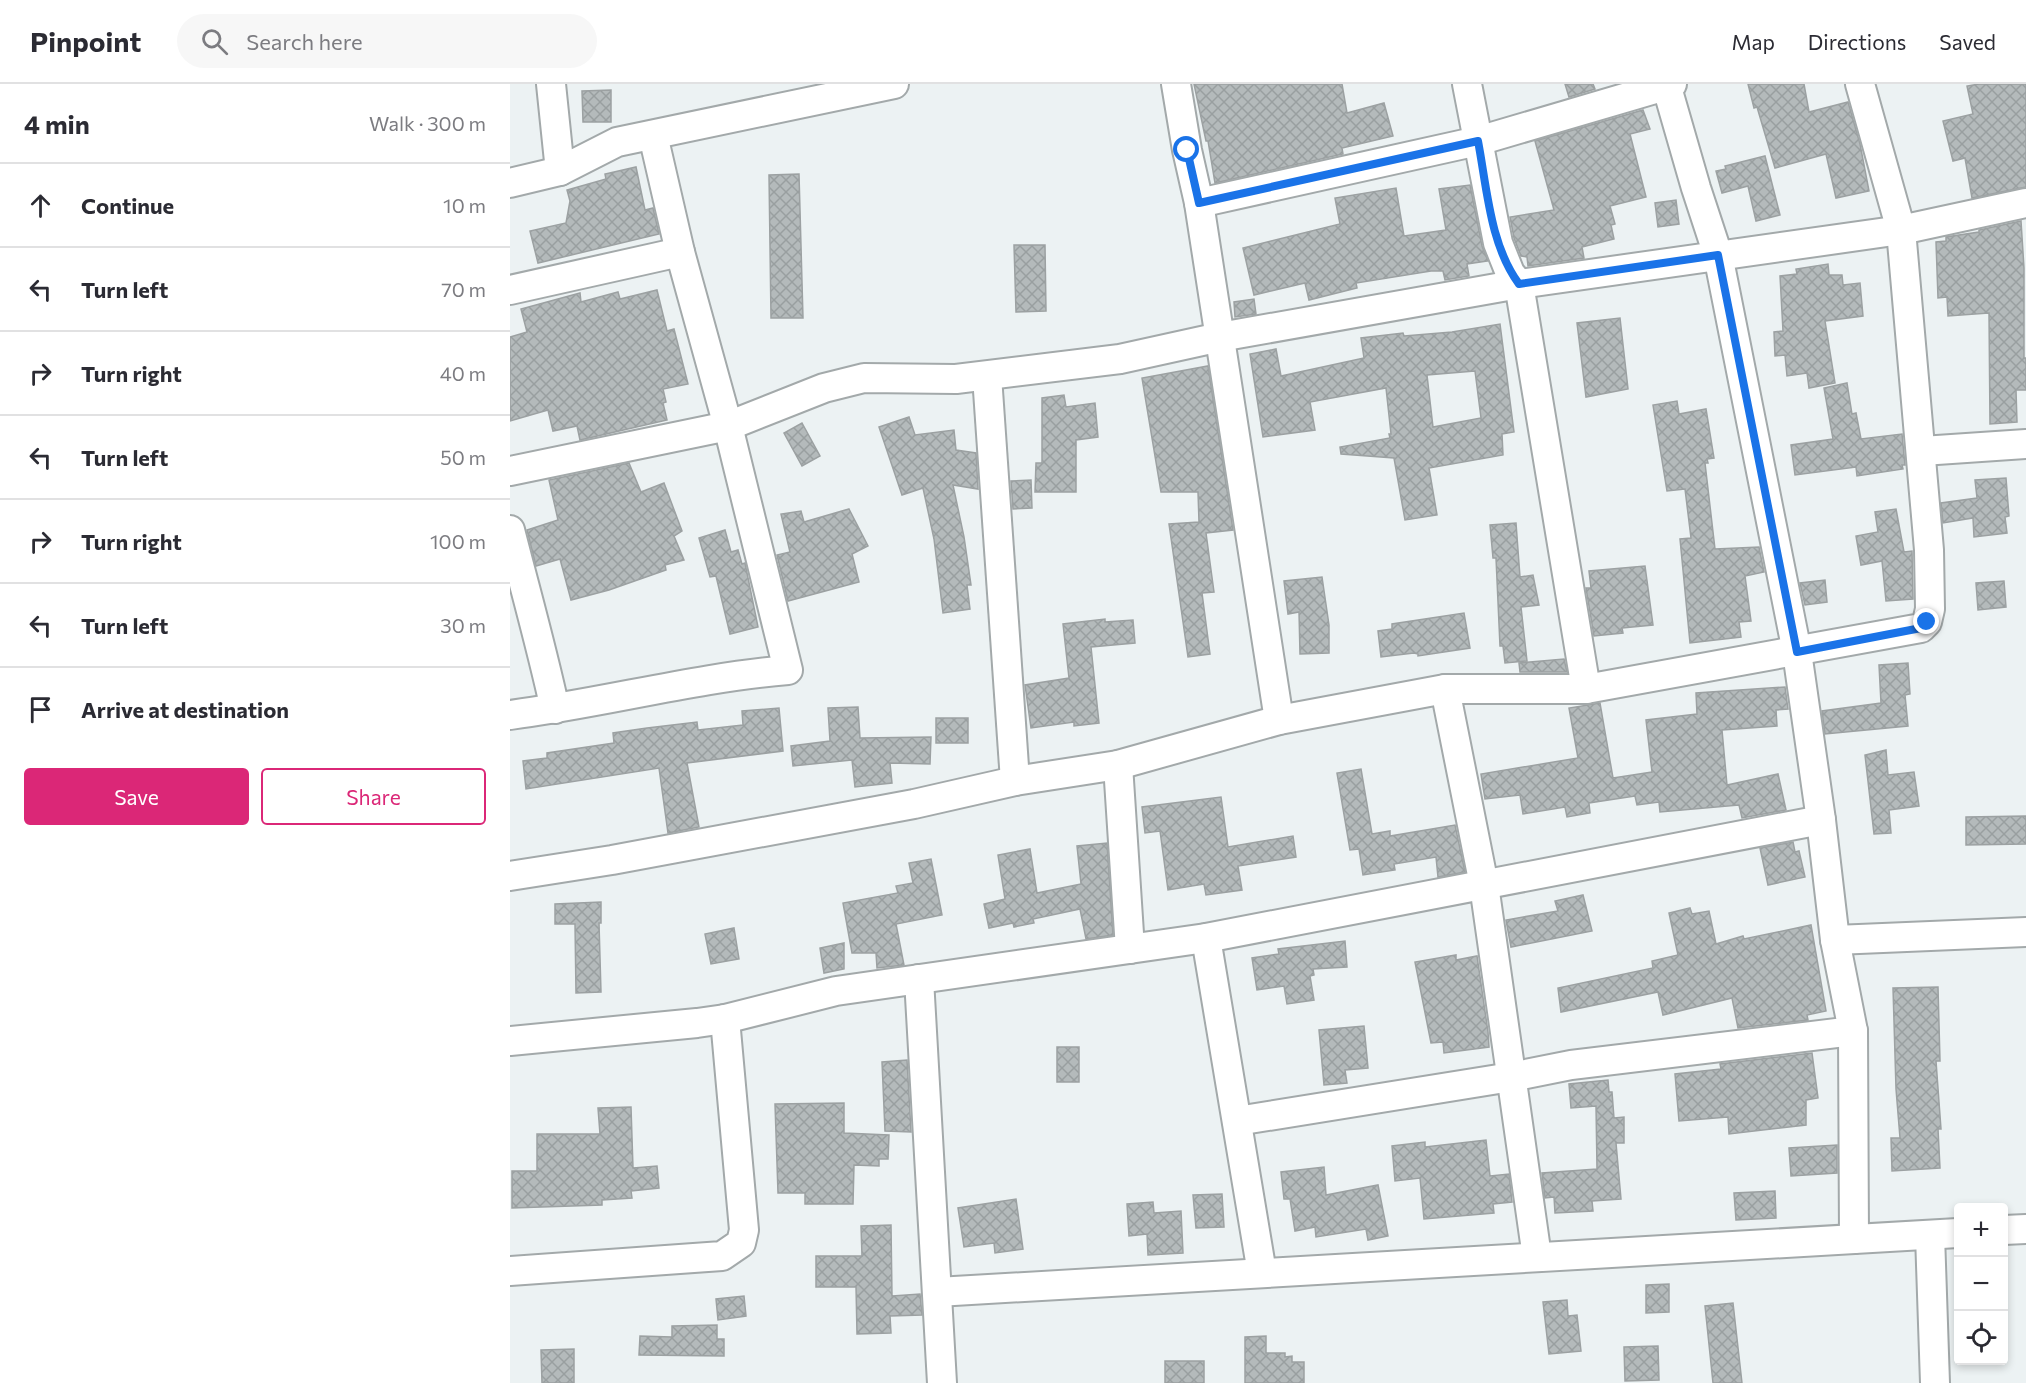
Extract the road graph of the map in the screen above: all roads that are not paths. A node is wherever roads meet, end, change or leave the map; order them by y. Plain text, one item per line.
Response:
1 (551, 84) edge
2 (894, 84) edge
3 (1176, 84) edge
4 (1467, 84) edge
5 (1860, 84) edge
6 (1668, 85) edge
7 (653, 135) junction
8 (1478, 141) junction
9 (560, 171) junction
10 (510, 183) edge
11 (1199, 203) junction
12 (2026, 203) edge
13 (1901, 230) junction
14 (680, 252) junction
15 (1718, 255) junction
16 (1519, 284) junction
17 (510, 290) edge
18 (1220, 337) junction
19 (987, 376) junction
20 (728, 426) junction
21 (2026, 444) edge
22 (1922, 450) junction
23 (510, 471) edge
24 (510, 530) edge
25 (1797, 652) junction
26 (1445, 689) junction
27 (1586, 689) junction
28 (555, 709) junction
29 (510, 715) edge
30 (1279, 720) junction
31 (1118, 765) junction
32 (1015, 781) junction
33 (1821, 820) junction
34 (510, 876) edge
35 (1484, 885) junction
36 (2026, 932) edge
37 (1206, 938) junction
38 (1835, 940) junction
39 (1130, 949) junction
40 (919, 979) junction
41 (725, 1019) junction
42 (1853, 1031) junction
43 (510, 1041) edge
44 (1511, 1077) junction
45 (1237, 1121) junction
46 (2026, 1229) edge
47 (2008, 1230) edge
48 (1954, 1233) edge
49 (1930, 1234) junction
50 (1854, 1239) junction
51 (1537, 1257) junction
52 (510, 1271) edge
53 (1262, 1273) junction
54 (937, 1292) junction
55 (942, 1383) edge
56 (1935, 1383) edge

1 - 9 street
2 - 7 street
3 - 11 street
4 - 8 street
5 - 13 street
6 - 8 street
6 - 15 street
7 - 9 street
7 - 14 street
8 - 11 street
8 - 16 street
9 - 10 street
11 - 18 street
12 - 13 street
13 - 15 street
13 - 22 street
14 - 17 street
14 - 20 street
15 - 16 street
15 - 25 street
16 - 18 street
16 - 27 street
18 - 19 street
18 - 30 street
19 - 20 street
19 - 32 street
20 - 23 street
20 - 28 street
21 - 22 street
22 - 25 street
24 - 28 street
25 - 27 street
25 - 33 street
26 - 27 street
26 - 30 street
26 - 35 street
28 - 29 street
30 - 31 street
31 - 32 street
31 - 39 street
32 - 34 street
33 - 35 street
33 - 38 street
35 - 37 street
35 - 44 street
36 - 38 street
37 - 39 street
37 - 45 street
38 - 42 street
39 - 40 street
40 - 41 street
40 - 54 street
41 - 43 street
41 - 52 street
42 - 44 street
42 - 50 street
44 - 45 street
44 - 51 street
45 - 53 street
46 - 47 street
48 - 49 street
49 - 50 street
49 - 56 street
50 - 51 street
51 - 53 street
53 - 54 street
54 - 55 street

